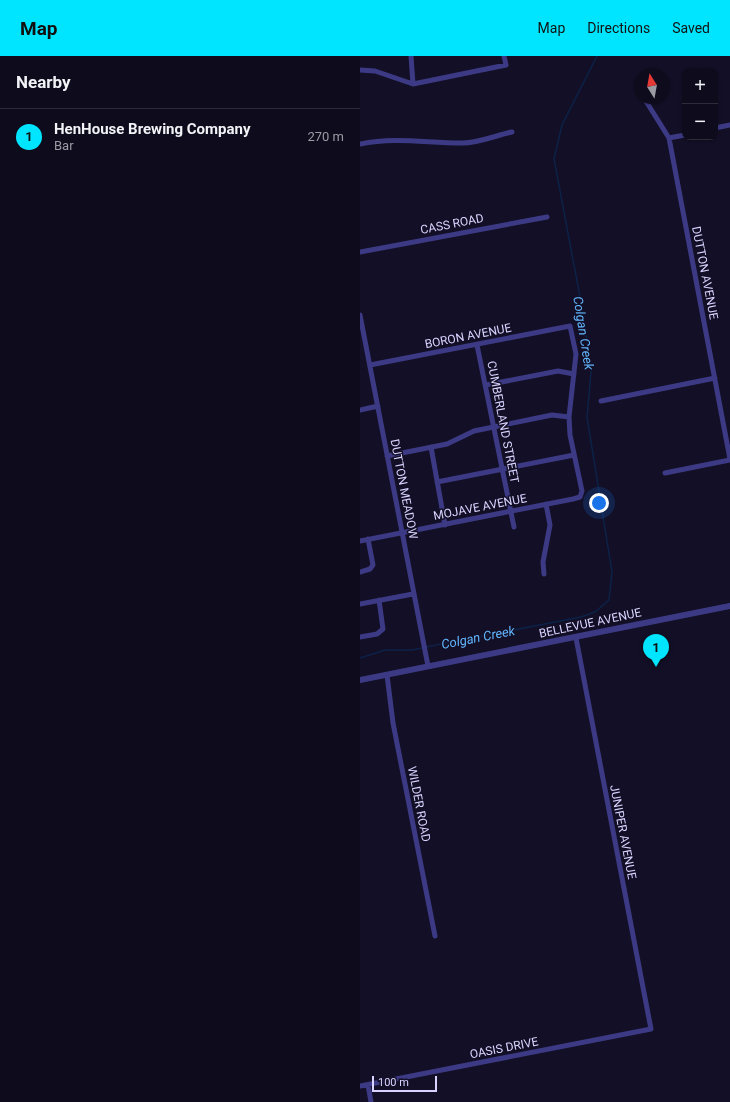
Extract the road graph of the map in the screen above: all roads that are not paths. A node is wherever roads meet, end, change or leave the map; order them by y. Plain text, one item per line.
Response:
1 (411, 56) edge
2 (504, 56) edge
3 (360, 70) edge
4 (413, 84) junction
5 (648, 104) edge
6 (730, 125) edge
7 (718, 127) edge
8 (512, 132) dead end
9 (682, 135) edge
10 (669, 138) junction
11 (360, 144) edge
12 (547, 217) dead end
13 (360, 252) edge
14 (360, 315) edge
15 (477, 345) junction
16 (370, 365) junction
17 (574, 374) junction
18 (715, 378) junction
19 (486, 385) junction
20 (601, 401) dead end
21 (378, 406) junction
22 (360, 410) edge
23 (569, 417) junction
24 (494, 427) junction
25 (430, 447) junction
26 (574, 455) junction
27 (388, 456) junction
28 (730, 460) edge
29 (502, 469) junction
30 (665, 473) dead end
31 (437, 482) junction
32 (546, 504) junction
33 (510, 511) junction
34 (445, 525) junction
35 (514, 527) dead end
36 (403, 533) junction
37 (368, 539) junction
38 (360, 541) edge
39 (360, 572) edge
40 (544, 574) dead end
41 (413, 594) junction
42 (379, 600) junction
43 (360, 604) edge
44 (730, 606) edge
45 (360, 637) edge
46 (576, 638) junction
47 (428, 666) junction
48 (387, 674) junction
49 (360, 680) edge
50 (435, 936) dead end
51 (651, 1029) joint
52 (368, 1085) junction
53 (360, 1086) edge
54 (371, 1102) edge

1 - 4 street
2 - 4 street
3 - 4 street
5 - 10 street, DUTTON AVENUE
6 - 7 street
8 - 11 street
9 - 10 street
10 - 18 street, DUTTON AVENUE
12 - 13 street, CASS ROAD
14 - 16 street, DUTTON MEADOW
15 - 16 street, BORON AVENUE
15 - 17 street, BORON AVENUE
15 - 19 street, CUMBERLAND STREET
16 - 21 street, DUTTON MEADOW
17 - 19 street
17 - 23 street
18 - 20 street
18 - 28 street, DUTTON AVENUE
19 - 24 street, CUMBERLAND STREET
21 - 22 street
21 - 27 street, DUTTON MEADOW
23 - 24 street
23 - 26 street
24 - 25 street
24 - 29 street, CUMBERLAND STREET
25 - 27 street
25 - 31 street
26 - 29 street
26 - 32 street, MOJAVE AVENUE
27 - 36 street, DUTTON MEADOW
28 - 30 street
29 - 31 street
29 - 33 street, CUMBERLAND STREET
31 - 34 street
32 - 33 street, MOJAVE AVENUE
32 - 40 street
33 - 34 street, MOJAVE AVENUE
33 - 35 street, CUMBERLAND STREET
34 - 36 street, MOJAVE AVENUE
36 - 37 street, MOJAVE AVENUE
36 - 41 street, DUTTON MEADOW
37 - 38 street, MOJAVE AVENUE
37 - 39 street
41 - 42 street
41 - 47 street, DUTTON MEADOW
42 - 43 street
42 - 45 street
44 - 46 street, BELLEVUE AVENUE
46 - 47 street, BELLEVUE AVENUE
46 - 51 street, JUNIPER AVENUE
47 - 48 street, BELLEVUE AVENUE
48 - 49 street, BELLEVUE AVENUE
48 - 50 street, WILDER ROAD
51 - 52 street, OASIS DRIVE
52 - 53 street, OASIS DRIVE
52 - 54 street

